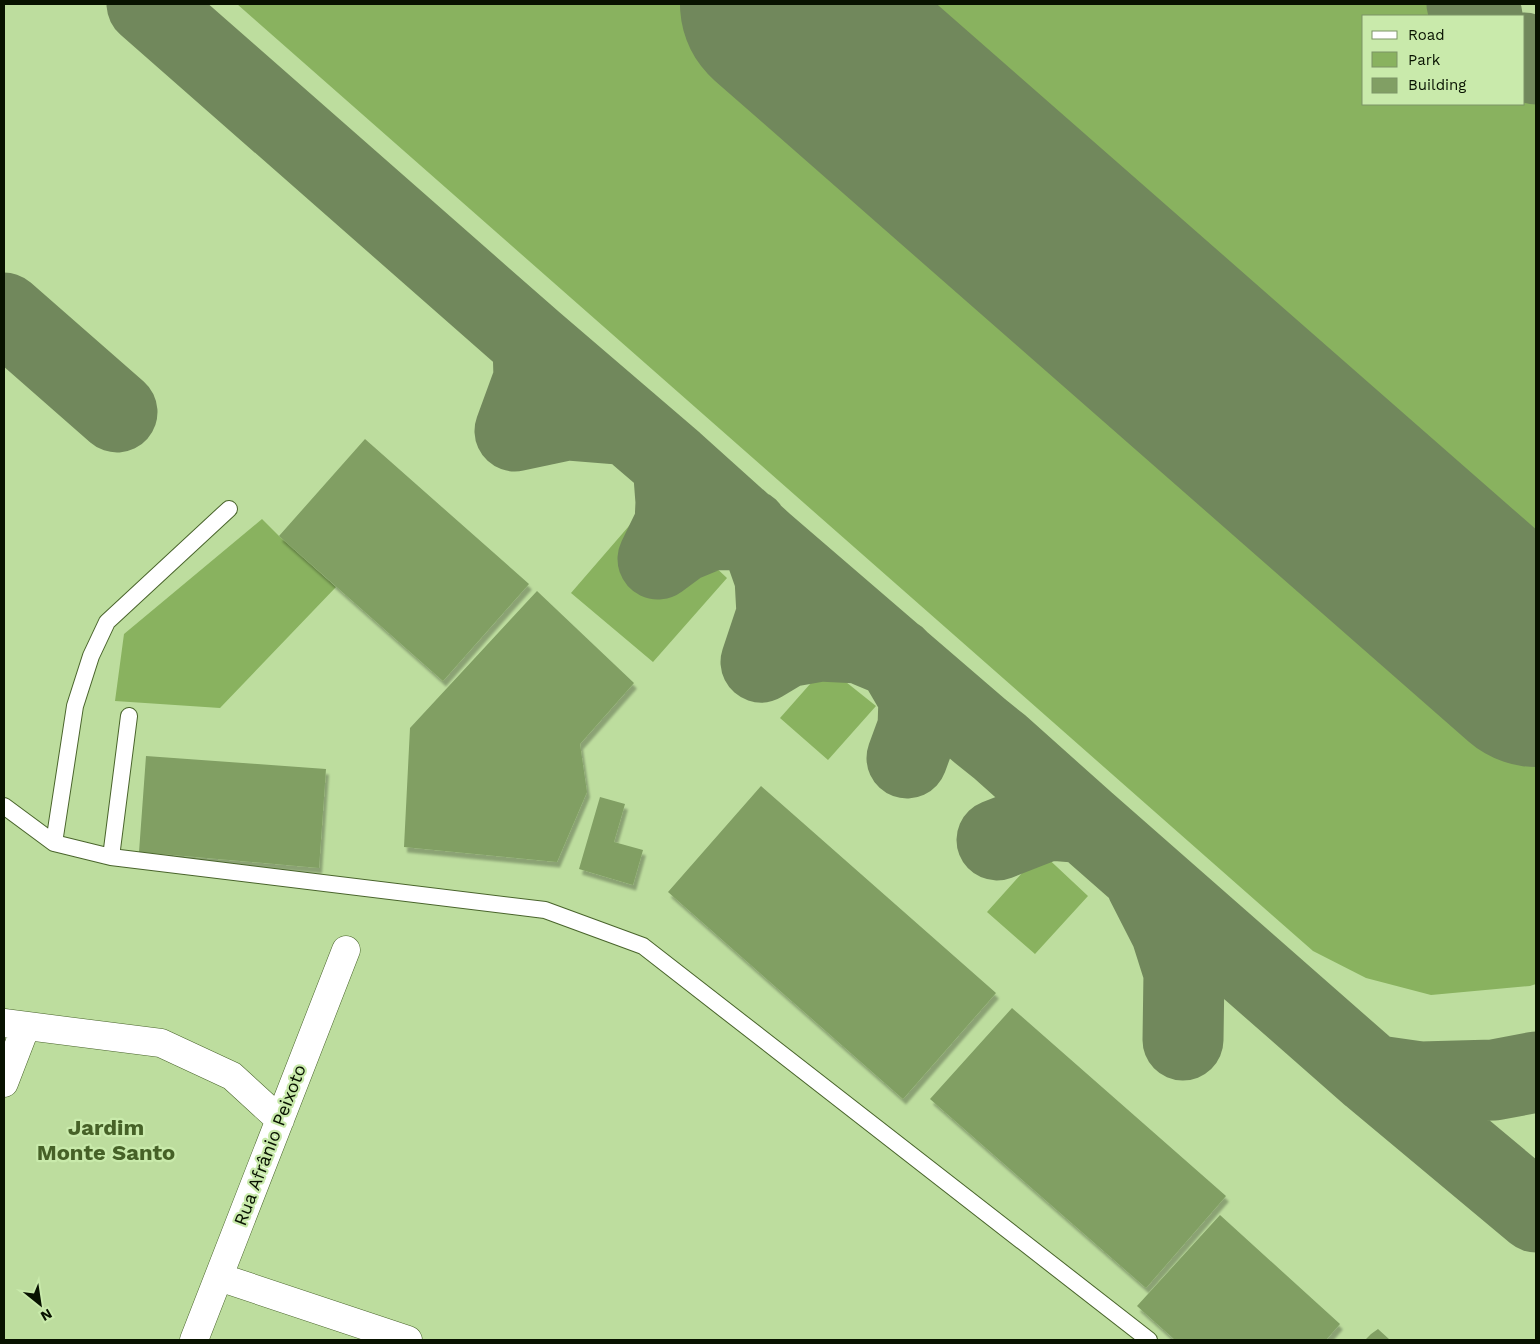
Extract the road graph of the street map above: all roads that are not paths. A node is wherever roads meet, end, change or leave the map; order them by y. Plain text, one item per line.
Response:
1 (229, 509) dead end
2 (129, 716) dead end
3 (4, 806) edge
4 (54, 843) junction
5 (111, 857) junction
6 (346, 950) dead end
7 (15, 1024) edge
8 (4, 1084) edge
9 (280, 1120) junction
10 (219, 1277) junction
11 (194, 1340) edge
12 (408, 1340) edge
13 (1149, 1340) edge

1 - 4 lane
2 - 5 lane
3 - 4 lane
4 - 5 lane
5 - 13 lane
6 - 9 street, Rua Afrânio Peixoto
7 - 8 street
7 - 9 street
9 - 10 street, Rua Afrânio Peixoto
10 - 11 street, Rua Afrânio Peixoto
10 - 12 street

